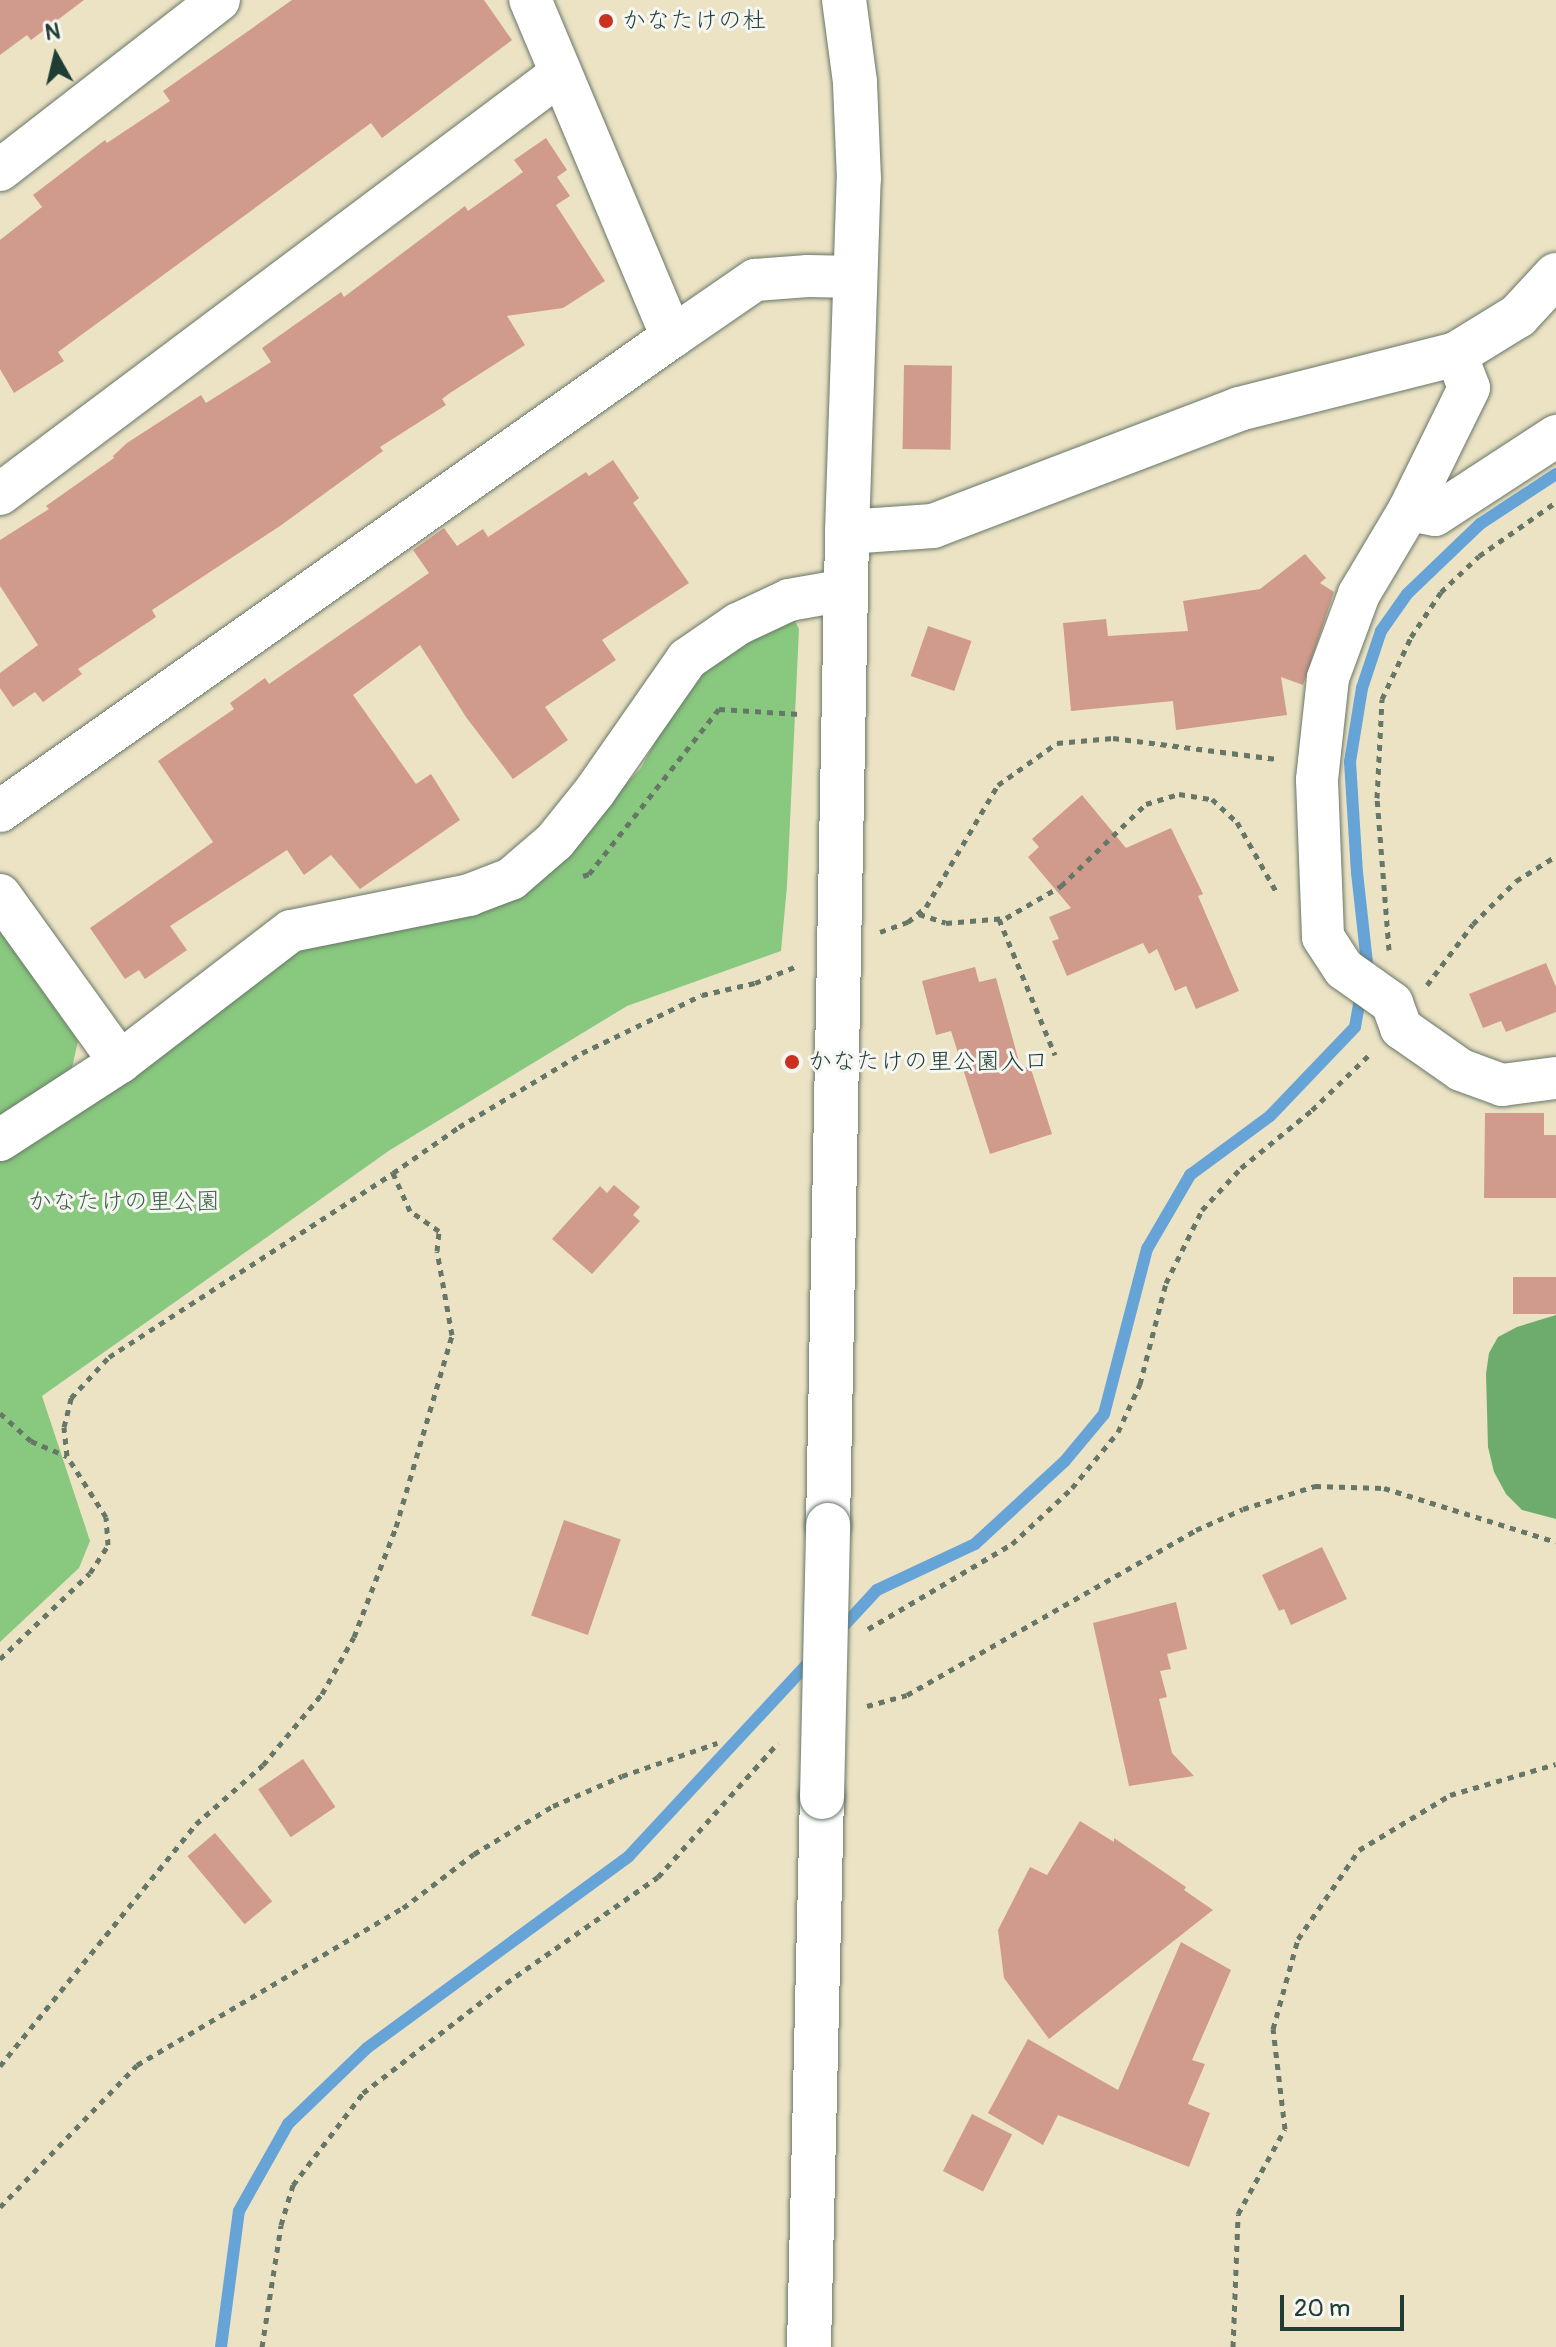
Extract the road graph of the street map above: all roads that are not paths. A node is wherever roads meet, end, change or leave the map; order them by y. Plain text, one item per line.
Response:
1 (219, 0) edge
2 (530, 0) edge
3 (844, 0) edge
4 (560, 74) junction
5 (0, 170) edge
6 (1556, 275) edge
7 (856, 277) junction
8 (672, 337) junction
9 (1456, 354) junction
10 (1556, 436) edge
11 (0, 494) edge
12 (1409, 510) junction
13 (847, 532) junction
14 (846, 590) junction
15 (0, 811) edge
16 (0, 895) edge
17 (120, 1062) junction
18 (1556, 1078) edge
19 (0, 1140) edge
20 (809, 2347) edge

1 - 5 street
2 - 4 street
3 - 7 street
4 - 8 street
4 - 11 street
6 - 9 street
7 - 8 street
7 - 13 street
8 - 15 street
9 - 12 street
9 - 13 street
10 - 12 street
12 - 18 street
13 - 14 street
14 - 17 street
14 - 20 street, bridge
16 - 17 street
17 - 19 street

